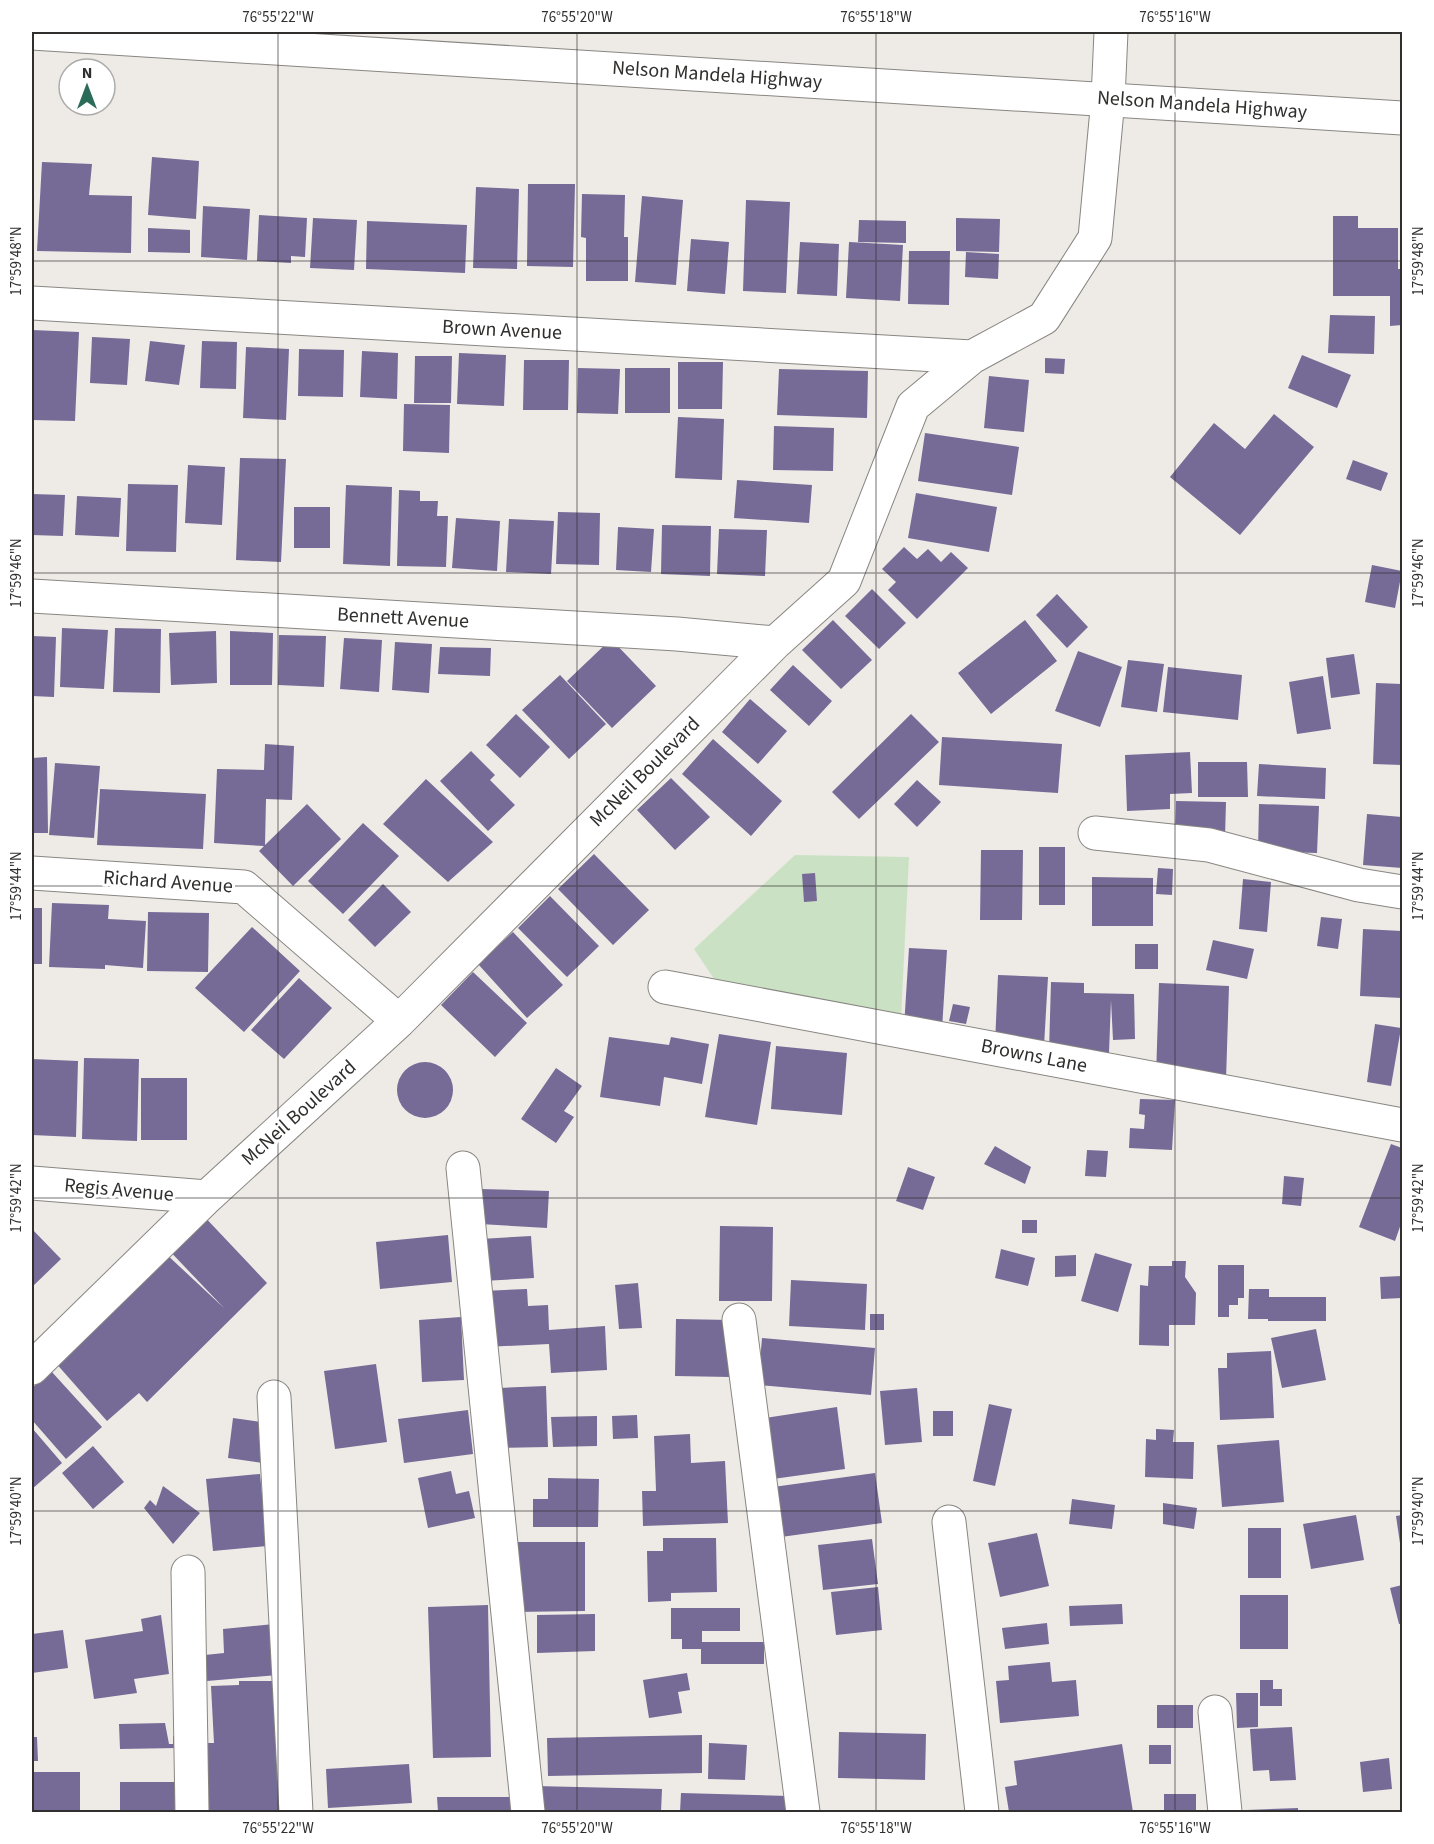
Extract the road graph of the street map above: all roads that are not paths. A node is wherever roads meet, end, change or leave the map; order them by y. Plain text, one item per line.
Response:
1 (1111, 32) edge
2 (32, 33) edge
3 (1108, 99) junction
4 (1402, 118) edge
5 (32, 303) edge
6 (972, 357) junction
7 (32, 596) edge
8 (775, 643) junction
9 (1095, 833) dead end
10 (32, 873) edge
11 (1402, 892) edge
12 (665, 987) dead end
13 (399, 1021) junction
14 (1402, 1125) edge
15 (463, 1168) dead end
16 (32, 1183) edge
17 (207, 1197) junction
18 (739, 1320) dead end
19 (32, 1368) edge
20 (274, 1397) dead end
21 (949, 1522) dead end
22 (188, 1572) dead end
23 (1215, 1712) dead end
24 (192, 1812) edge
25 (296, 1812) edge
26 (528, 1812) edge
27 (803, 1812) edge
28 (982, 1812) edge
29 (1225, 1812) edge

1 - 3 main road, McNeil Boulevard
2 - 3 main road, Nelson Mandela Highway
3 - 4 main road, Nelson Mandela Highway
3 - 6 main road, McNeil Boulevard
5 - 6 main road, Brown Avenue
6 - 8 main road, McNeil Boulevard
7 - 8 main road, Bennett Avenue
8 - 13 main road, McNeil Boulevard
9 - 11 main road
10 - 13 main road, Richard Avenue
12 - 14 main road, Browns Lane
13 - 17 main road, McNeil Boulevard
15 - 26 main road
16 - 17 main road, Regis Avenue
17 - 19 main road, McNeil Boulevard
18 - 27 main road
20 - 25 main road
21 - 28 main road
22 - 24 main road
23 - 29 main road

